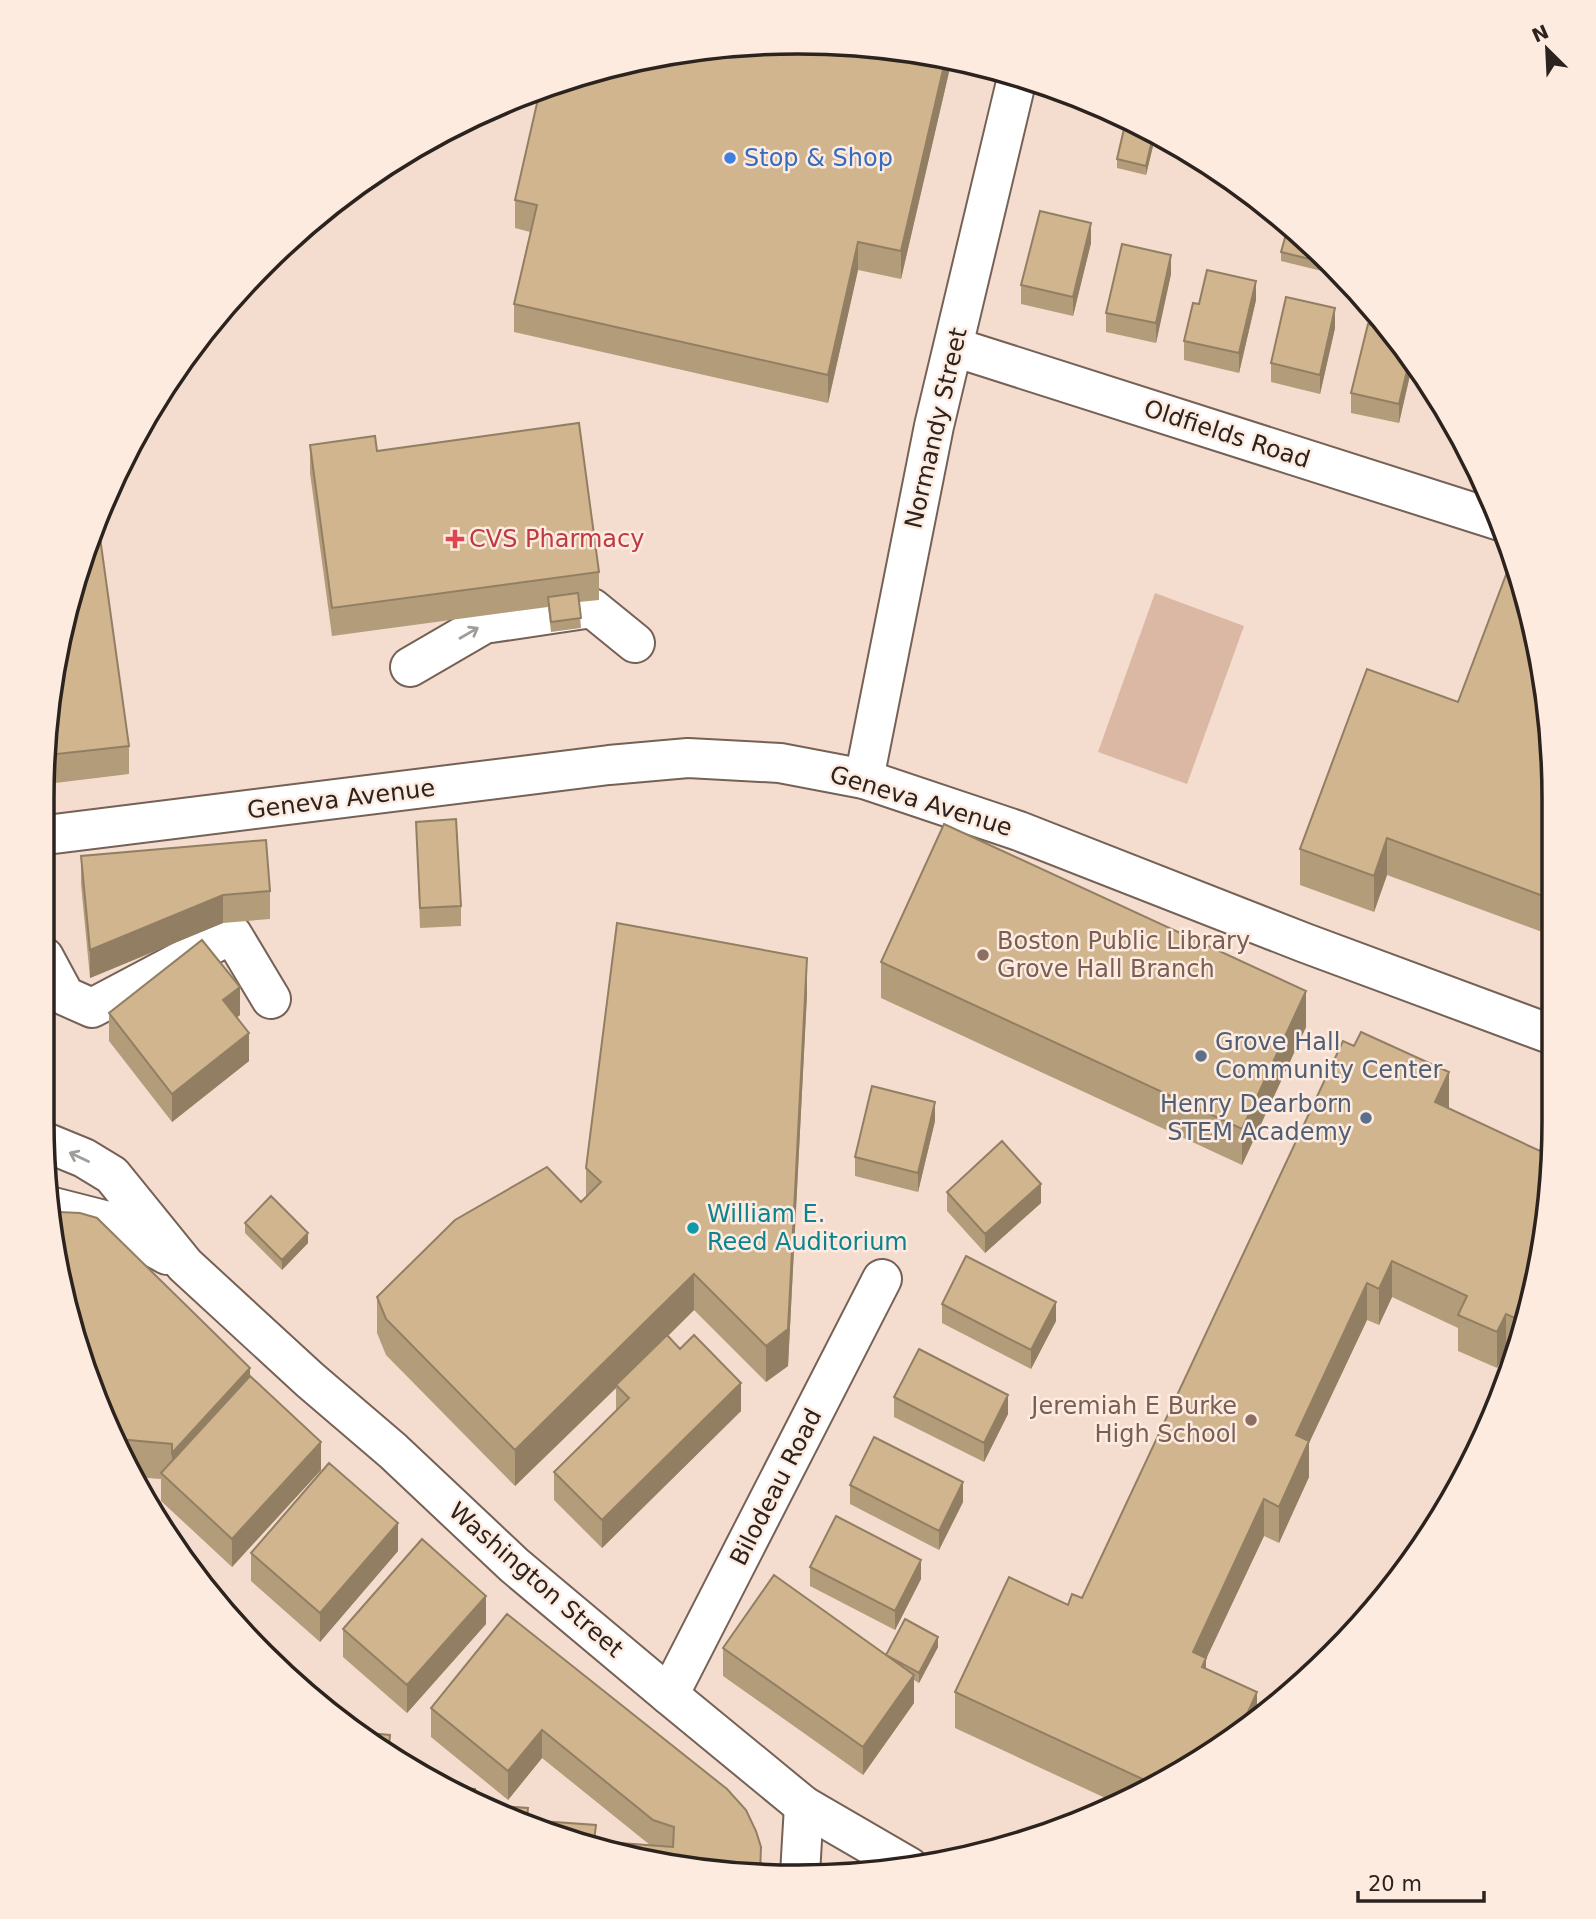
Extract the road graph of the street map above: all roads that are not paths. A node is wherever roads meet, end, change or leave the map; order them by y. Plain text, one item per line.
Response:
1 (1015, 87) edge
2 (954, 347) junction
3 (1486, 517) edge
4 (635, 643) dead end
5 (410, 667) dead end
6 (864, 779) junction
7 (54, 834) edge
8 (54, 976) edge
9 (271, 999) dead end
10 (1542, 1031) edge
11 (55, 1146) edge
12 (60, 1209) edge
13 (185, 1265) junction
14 (882, 1279) dead end
15 (669, 1695) junction
16 (804, 1806) junction
17 (894, 1858) edge
18 (801, 1865) edge

1 - 2 main road, Normandy Street
2 - 3 main road, Oldfields Road
2 - 6 main road, Normandy Street
5 -> 4 main road
6 - 7 main road, Geneva Avenue
6 - 10 main road, Geneva Avenue
8 - 9 main road
13 -> 11 main road, Washington Street
12 - 13 main road, Washington Street
13 - 15 main road, Washington Street
14 - 15 main road, Bilodeau Road
15 - 16 main road, Washington Street
16 - 17 main road, Washington Street
16 - 18 main road

